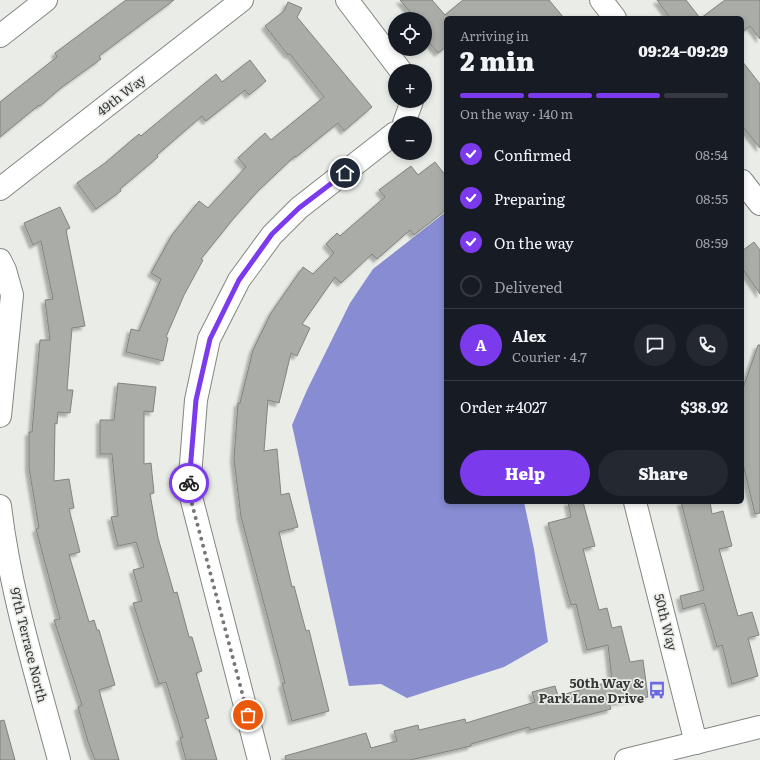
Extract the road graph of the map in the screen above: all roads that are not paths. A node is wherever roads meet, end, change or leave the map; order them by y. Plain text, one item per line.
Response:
1 (46, 0) edge
2 (242, 0) edge
3 (348, 0) edge
4 (601, 0) edge
5 (613, 16) edge
6 (0, 36) edge
7 (396, 64) edge
8 (388, 138) edge
9 (0, 189) edge
10 (0, 260) edge
11 (0, 416) edge
12 (636, 504) edge
13 (0, 506) edge
14 (760, 727) edge
15 (696, 743) junction
16 (59, 760) edge
17 (259, 760) edge
18 (626, 760) edge

1 - 6 street
2 - 9 street, 49th Way
3 - 7 street
4 - 5 street
8 - 17 street
10 - 11 street
12 - 15 street, 50th Way
13 - 16 street, 97th Terrace North
14 - 15 street
15 - 18 street

